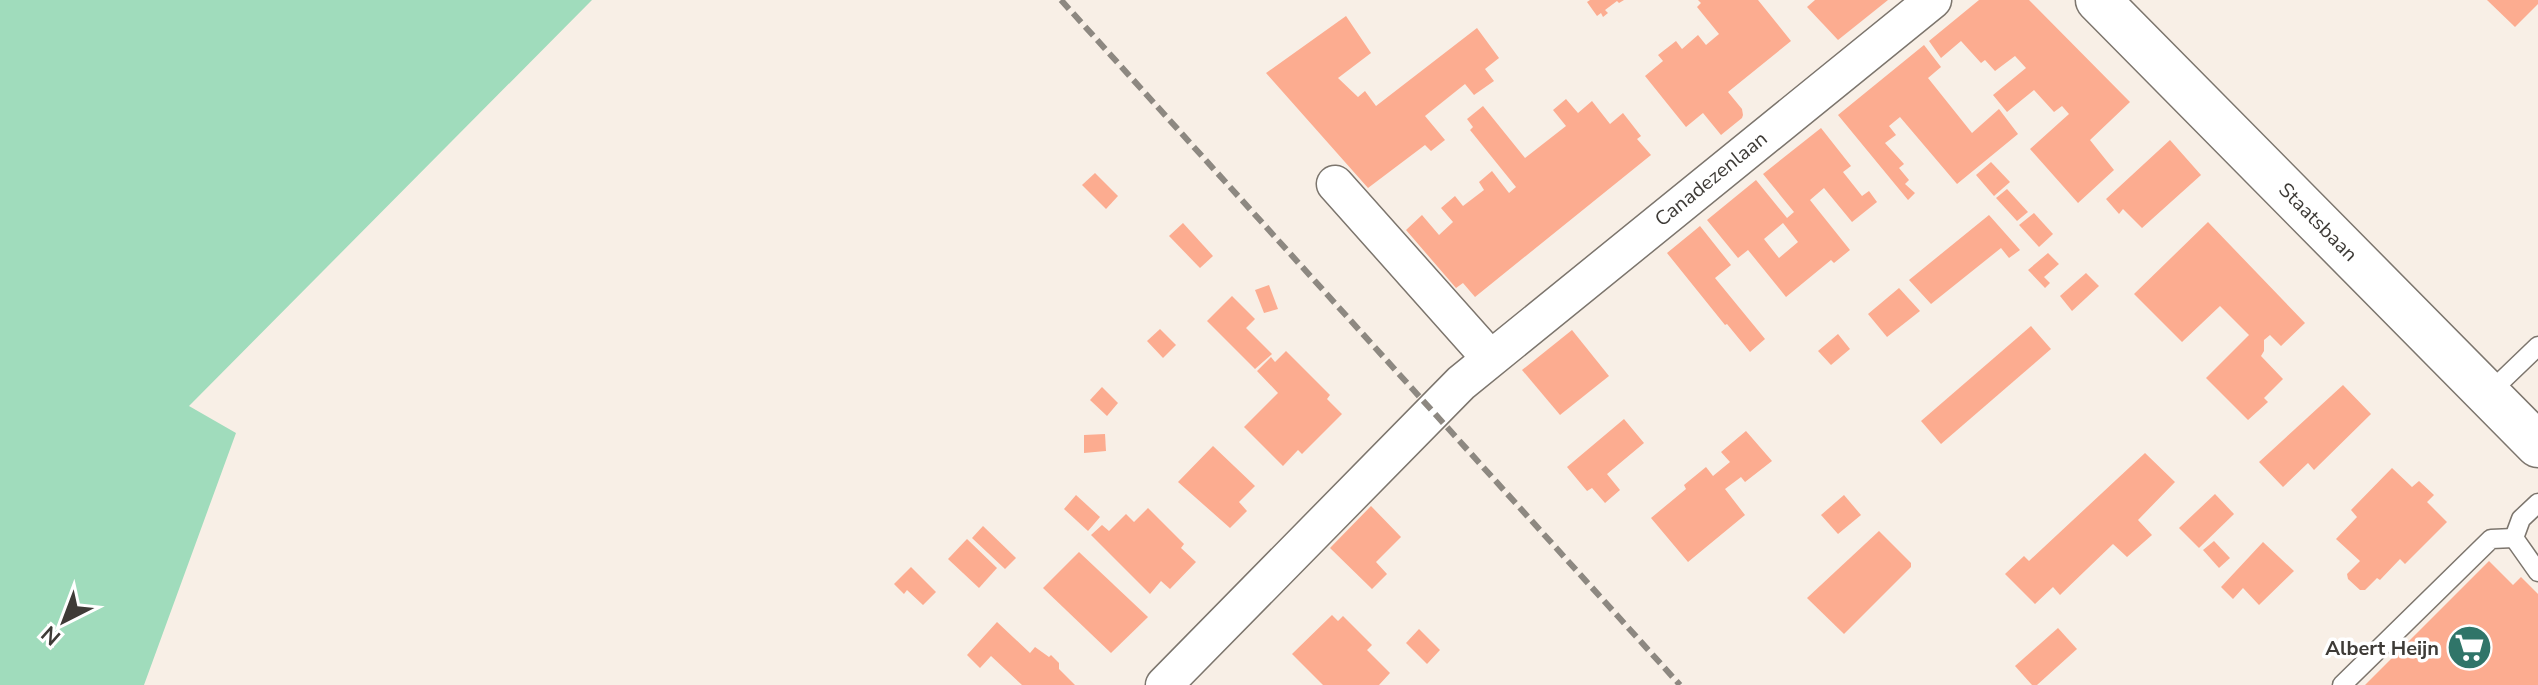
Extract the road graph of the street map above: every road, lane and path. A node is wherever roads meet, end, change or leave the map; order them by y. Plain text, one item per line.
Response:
1 (1933, 0) edge
2 (2098, 0) edge
3 (1335, 184) dead end
4 (2538, 346) edge
5 (1490, 358) junction
6 (2488, 394) junction
7 (2538, 445) edge
8 (2538, 503) edge
9 (2514, 538) junction
10 (2538, 572) edge
11 (1164, 685) edge
12 (2342, 685) edge

1 - 5 street, Canadezenlaan
2 - 6 main road, Staatsbaan
3 - 5 street
4 - 6 lane
5 - 11 street, Canadezenlaan
6 - 7 main road, Staatsbaan
8 - 9 lane
9 - 10 lane
9 - 12 lane

